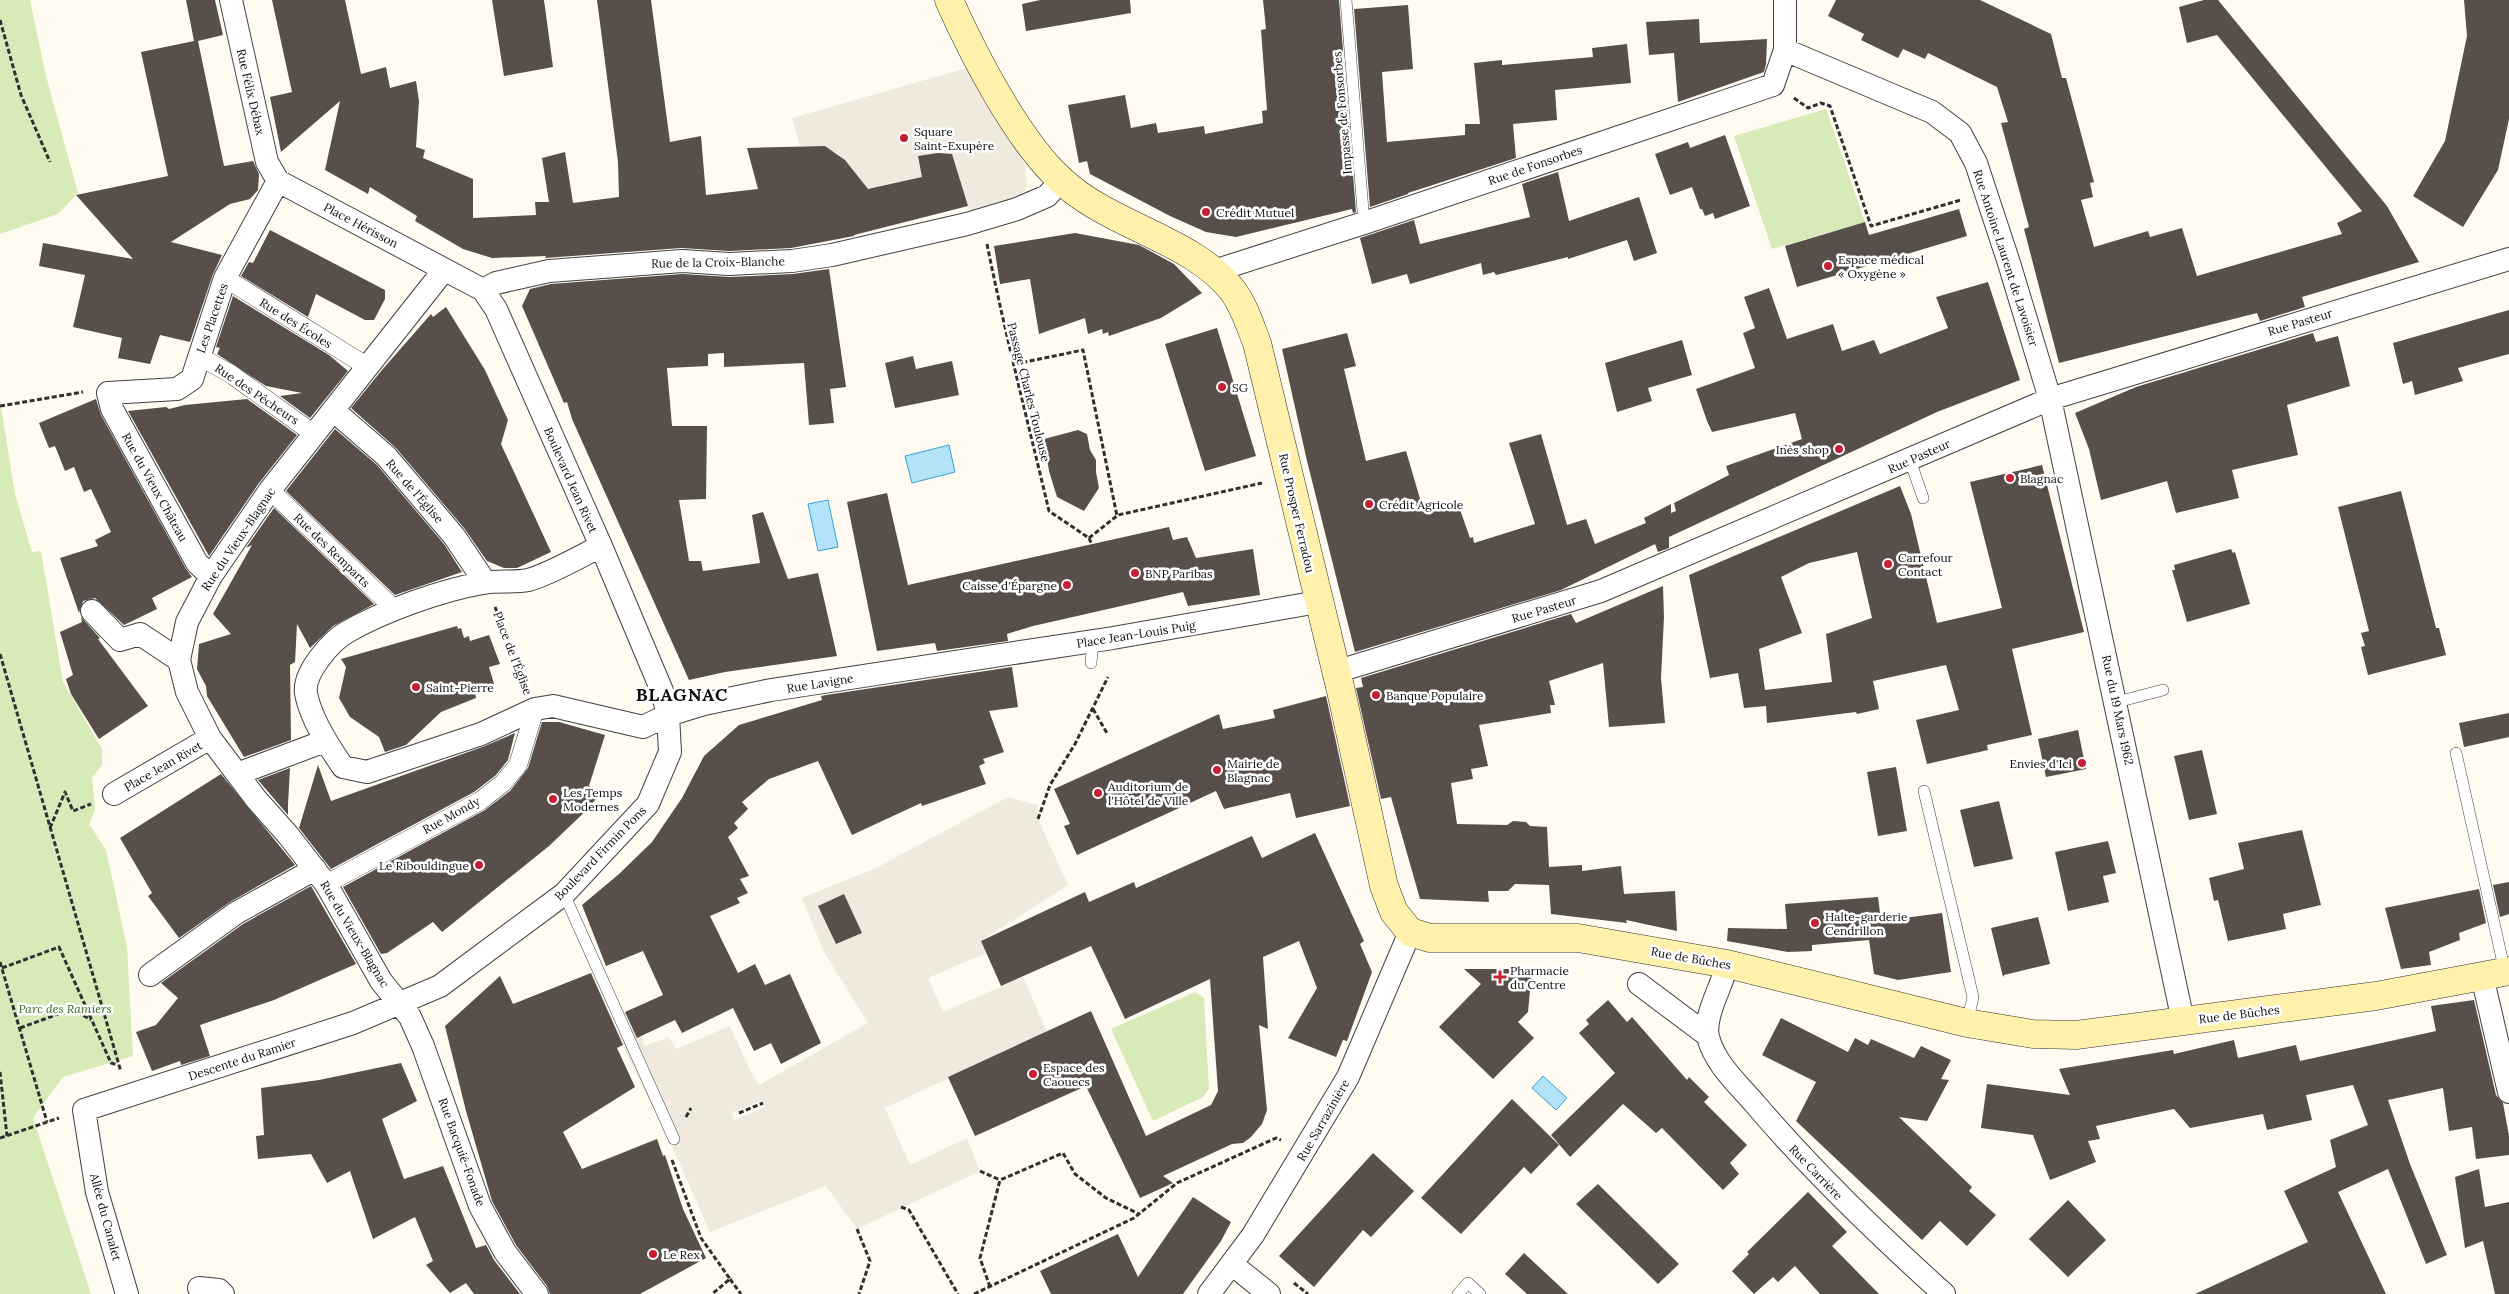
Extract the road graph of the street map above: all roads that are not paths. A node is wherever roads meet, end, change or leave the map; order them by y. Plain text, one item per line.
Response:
1 (231, 0) edge
2 (949, 0) edge
3 (1346, 0) edge
4 (1785, 0) edge
5 (1785, 50) junction
6 (1061, 181) junction
7 (278, 182) junction
8 (1364, 224) junction
9 (2509, 258) edge
10 (444, 270) junction
11 (1214, 271) junction
12 (225, 278) junction
13 (483, 290) junction
14 (198, 356) junction
15 (368, 367) junction
16 (108, 393) joint
17 (2050, 399) junction
18 (333, 410) junction
19 (314, 434) junction
20 (1910, 460) junction
21 (270, 490) junction
22 (1923, 498) dead end
23 (601, 546) junction
24 (211, 576) junction
25 (486, 582) junction
26 (1307, 604) junction
27 (92, 611) dead end
28 (392, 611) junction
29 (1103, 640) junction
30 (974, 658) joint
31 (179, 660) junction
32 (1091, 664) dead end
33 (1335, 672) junction
34 (2163, 690) dead end
35 (2117, 702) junction
36 (535, 709) junction
37 (668, 715) junction
38 (210, 738) junction
39 (325, 741) junction
40 (2456, 753) dead end
41 (236, 774) junction
42 (1924, 791) dead end
43 (114, 794) road end
44 (321, 876) junction
45 (564, 894) junction
46 (1410, 932) junction
47 (1727, 964) junction
48 (2499, 973) edge
49 (150, 975) dead end
50 (1639, 984) dead end
51 (399, 1004) junction
52 (2183, 1021) junction
53 (1967, 1022) junction
54 (1707, 1035) junction
55 (2509, 1092) edge
56 (84, 1110) joint
57 (674, 1139) road end
58 (1233, 1265) junction
59 (199, 1288) dead end
60 (127, 1294) edge
61 (223, 1294) edge
62 (537, 1294) edge
63 (1210, 1294) edge
64 (1269, 1294) edge
65 (1458, 1294) edge
66 (1480, 1294) edge
67 (1944, 1294) edge

1 - 7 street, Rue Félix Débax
2 - 6 main road, Rue Prosper Ferradou
3 - 8 lane, Impasse de Fonsorbes
4 - 5 street
5 - 8 street, Rue de Fonsorbes
5 - 17 street, Rue Antoine Laurent de Lavoisier
6 - 11 main road, Rue Prosper Ferradou
6 - 13 street, Rue de la Croix-Blanche
7 - 10 street, Place Hérisson
7 - 12 street, Les Placettes
8 - 11 street, Rue de Fonsorbes
9 - 17 street, Rue Pasteur
10 - 13 street, Boulevard Jean Rivet
10 - 15 street, Rue du Vieux-Blagnac
11 - 26 main road, Rue Prosper Ferradou
12 - 14 street, Les Placettes
12 - 15 street, Rue des Écoles
13 - 23 street, Boulevard Jean Rivet
14 - 16 street, Les Placettes
14 - 19 street, Rue des Pêcheurs
15 - 18 street, Rue du Vieux-Blagnac
16 - 24 street, Rue du Vieux Château
17 - 20 street, Rue Pasteur
17 - 35 street, Rue du 19 Mars 1962
18 - 19 street, Rue du Vieux-Blagnac
18 - 25 street, Rue de l'Église
19 - 21 street, Rue du Vieux-Blagnac
20 - 22 lane
20 - 33 street, Rue Pasteur
21 - 24 street, Rue du Vieux-Blagnac
21 - 28 street, Rue des Remparts
23 - 25 street
23 - 37 street, Boulevard Jean Rivet
24 - 31 street, Rue du Vieux-Blagnac
25 - 28 street
26 - 29 street, Place Jean-Louis Puig
26 - 33 main road, Rue Prosper Ferradou
27 - 31 street
28 - 39 street
29 - 30 street, Place Jean-Louis Puig
29 - 32 lane
30 - 37 street, Rue Lavigne
31 - 38 street, Rue du Vieux-Blagnac
33 - 46 main road, Rue Prosper Ferradou
34 - 35 lane
35 - 52 street, Rue du 19 Mars 1962
36 - 37 street, Place de l'Église
36 - 39 street
36 - 44 street, Rue Mondy
37 - 45 street, Boulevard Firmin Pons
38 - 41 street, Rue du Vieux-Blagnac
38 - 43 street, Place Jean Rivet
39 - 41 street
40 - 48 lane
41 - 44 street, Rue du Vieux-Blagnac
42 - 53 lane
44 - 49 street
44 - 51 street, Rue du Vieux-Blagnac
45 - 51 street, Boulevard Firmin Pons
45 - 57 lane
46 - 47 main road, Rue de Bûches
46 - 58 street, Rue Sarrazinière
47 - 53 main road, Rue de Bûches
47 - 54 street, Rue Carrière
48 - 52 main road, Rue de Bûches
48 - 55 street
50 - 54 street
51 - 56 street, Descente du Ramier
51 - 62 street, Rue Bacquié-Fonade
52 - 53 main road, Rue de Bûches
54 - 67 street, Rue Carrière
56 - 60 street, Allée du Canalet
58 - 63 street, Rue Sarrazinière
58 - 64 street
59 - 61 street
65 - 66 lane

